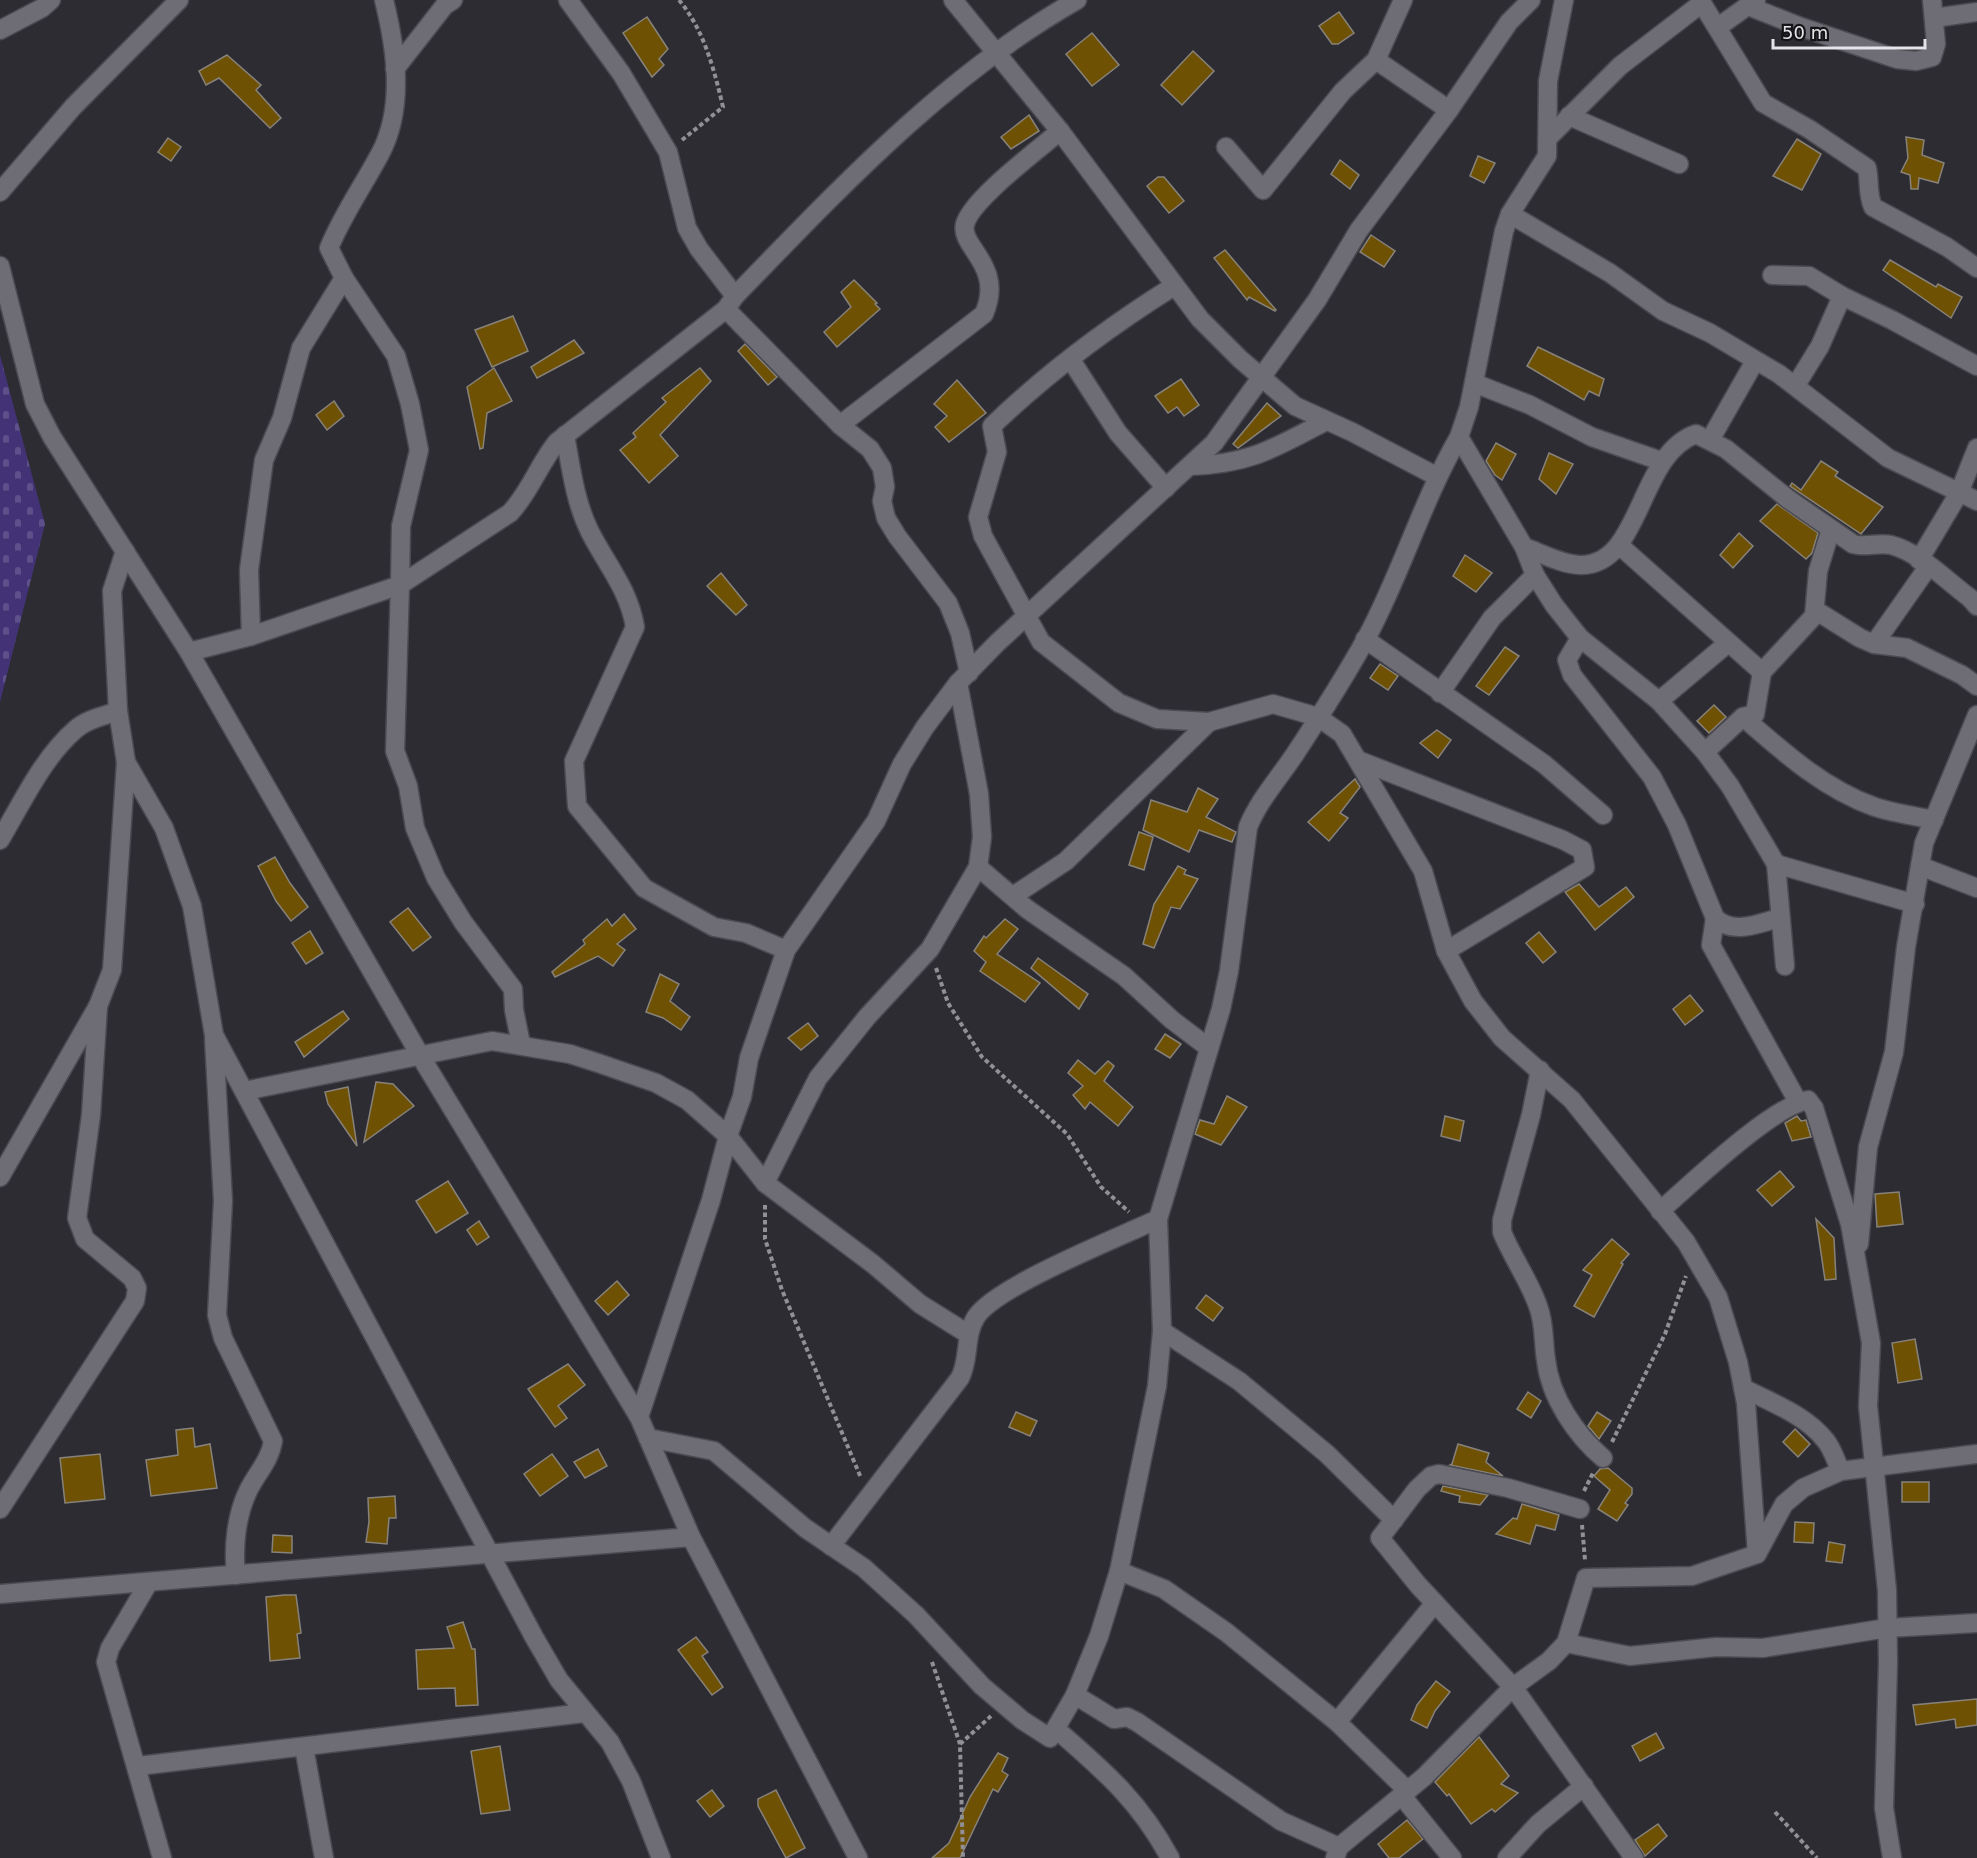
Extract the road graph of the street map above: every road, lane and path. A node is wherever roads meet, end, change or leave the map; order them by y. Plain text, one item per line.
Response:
1 (51, 0) edge
2 (179, 0) edge
3 (384, 0) edge
4 (453, 0) edge
5 (569, 0) edge
6 (679, 0) edge
7 (953, 0) edge
8 (1077, 0) edge
9 (1403, 0) edge
10 (1531, 0) edge
11 (1564, 0) edge
12 (1701, 1) edge
13 (1752, 3) edge
14 (1933, 9) edge
15 (1977, 12) edge
16 (1718, 27) junction
17 (0, 30) edge
18 (996, 55) junction
19 (1376, 60) junction
20 (395, 69) junction
21 (1449, 110) junction
22 (1569, 116) junction
23 (1059, 131) junction
24 (1549, 137) junction
25 (1226, 147) dead end
26 (668, 152) junction
27 (1679, 164) dead end
28 (0, 192) edge
29 (1510, 214) junction
30 (0, 266) edge
31 (1977, 268) edge
32 (1772, 275) dead end
33 (344, 279) junction
34 (1174, 286) junction
35 (1842, 296) junction
36 (730, 302) junction
37 (1071, 360) junction
38 (1755, 361) junction
39 (1977, 366) edge
40 (1259, 377) junction
41 (1474, 383) junction
42 (1796, 386) junction
43 (1326, 421) junction
44 (840, 425) junction
45 (565, 435) junction
46 (1459, 437) junction
47 (1710, 440) junction
48 (1977, 448) edge
49 (1661, 462) junction
50 (1190, 466) junction
51 (1436, 476) junction
52 (1166, 488) junction
53 (1959, 494) junction
54 (1977, 501) edge
55 (1831, 529) junction
56 (1619, 545) junction
57 (1524, 547) junction
58 (125, 551) junction
59 (1923, 563) junction
60 (1536, 575) junction
61 (400, 585) junction
62 (1977, 606) edge
63 (1815, 610) junction
64 (1026, 615) junction
65 (251, 636) junction
66 (1580, 638) junction
67 (1365, 639) junction
68 (1728, 643) junction
69 (1874, 644) junction
70 (189, 652) junction
71 (1762, 672) junction
72 (963, 678) junction
73 (1977, 686) edge
74 (1440, 693) junction
75 (1659, 701) junction
76 (118, 711) junction
77 (1977, 715) edge
78 (1318, 717) junction
79 (1743, 717) junction
80 (1209, 722) junction
81 (1705, 752) junction
82 (1360, 760) junction
83 (126, 762) junction
84 (1603, 815) dead end
85 (1934, 820) junction
86 (0, 840) edge
87 (1776, 864) junction
88 (1920, 866) junction
89 (978, 867) junction
90 (1977, 888) edge
91 (1013, 896) junction
92 (1915, 904) junction
93 (1715, 918) junction
94 (1779, 918) junction
95 (930, 949) junction
96 (786, 950) junction
97 (1446, 951) junction
98 (1785, 966) dead end
99 (98, 1006) junction
100 (214, 1035) junction
101 (521, 1044) junction
102 (1209, 1048) junction
103 (421, 1058) junction
104 (1540, 1070) junction
105 (244, 1091) junction
106 (1798, 1102) junction
107 (728, 1136) junction
108 (0, 1177) edge
109 (765, 1183) junction
110 (1660, 1210) junction
111 (1158, 1219) junction
112 (1140, 1228) junction
113 (1694, 1256) junction
114 (1858, 1260) junction
115 (1162, 1331) junction
116 (968, 1334) junction
117 (1743, 1389) junction
118 (639, 1417) junction
119 (648, 1438) junction
120 (1977, 1454) edge
121 (1603, 1458) junction
122 (1873, 1466) junction
123 (1841, 1471) junction
124 (868, 1496) junction
125 (0, 1509) edge
126 (1580, 1509) junction
127 (1394, 1520) junction
128 (691, 1537) junction
129 (831, 1546) junction
130 (489, 1554) junction
131 (1757, 1554) junction
132 (1119, 1571) junction
133 (236, 1575) junction
134 (1586, 1578) junction
135 (149, 1582) junction
136 (0, 1594) edge
137 (1435, 1603) junction
138 (1977, 1623) edge
139 (1887, 1628) junction
140 (1566, 1643) junction
141 (931, 1658) dead end
142 (1514, 1687) junction
143 (1075, 1695) junction
144 (1002, 1705) junction
145 (584, 1713) junction
146 (1337, 1722) junction
147 (1056, 1729) junction
148 (960, 1744) junction
149 (304, 1747) junction
150 (138, 1766) junction
151 (1584, 1786) junction
152 (1405, 1793) junction
153 (1775, 1812) dead end
154 (1337, 1852) edge
155 (162, 1858) edge
156 (324, 1858) edge
157 (661, 1858) edge
158 (858, 1858) edge
159 (963, 1858) edge
160 (1170, 1858) edge
161 (1452, 1858) edge
162 (1507, 1858) edge
163 (1634, 1858) edge
164 (1817, 1858) edge
165 (1892, 1858) edge

1 - 17 street
2 - 28 street
3 - 20 street
4 - 20 street
5 - 26 street
6 - 26 path
7 - 18 street
8 - 18 street
9 - 19 street
10 - 21 street
11 - 24 street
12 - 16 street
12 - 22 street
13 - 14 street
13 - 16 street
14 - 15 street
16 - 31 street
18 - 23 street
18 - 36 street
19 - 21 street
19 - 25 street
20 - 33 street
21 - 40 street
22 - 24 street
22 - 27 street
23 - 34 street
23 - 44 street
24 - 29 street
26 - 36 street
29 - 38 street
29 - 41 street
30 - 58 street
32 - 35 street
33 - 61 street
33 - 65 street
34 - 37 street
34 - 40 street
35 - 39 street
35 - 42 street
36 - 44 street
36 - 45 street
37 - 52 street
37 - 64 street
38 - 42 street
38 - 47 street
40 - 43 street
40 - 50 street
41 - 46 street
41 - 49 street
42 - 53 street
43 - 50 street
43 - 51 street
44 - 72 street
45 - 61 street
45 - 96 street
46 - 51 street
46 - 57 street
47 - 49 street
47 - 55 street
48 - 53 street
49 - 56 street
50 - 52 street
51 - 67 street
52 - 64 street
53 - 54 street
53 - 59 street
55 - 59 street
55 - 63 street
56 - 57 street
56 - 68 street
57 - 60 street
58 - 70 street
58 - 76 street
59 - 62 street
59 - 69 street
60 - 66 street
60 - 74 street
61 - 65 street
61 - 101 street
63 - 69 street
63 - 71 street
64 - 72 street
64 - 80 street
65 - 70 street
66 - 75 street
66 - 93 street
67 - 74 street
67 - 78 street
68 - 71 street
68 - 75 street
69 - 73 street
70 - 103 street
71 - 79 street
72 - 89 street
72 - 96 street
74 - 84 street
75 - 81 street
76 - 83 street
76 - 86 street
77 - 85 street
78 - 80 street
78 - 82 street
78 - 102 street
79 - 81 street
79 - 85 street
80 - 91 street
81 - 87 street
82 - 97 street
82 - 97 street
83 - 99 street
83 - 100 street
85 - 88 street
87 - 92 street
87 - 94 street
88 - 90 street
88 - 92 street
89 - 91 street
89 - 95 street
91 - 102 street
92 - 114 street
93 - 94 street
93 - 106 street
94 - 98 street
95 - 109 street
95 - 112 path
96 - 107 street
97 - 104 street
99 - 108 street
99 - 125 street
100 - 105 street
100 - 133 street
101 - 103 street
101 - 107 street
102 - 111 street
103 - 105 street
103 - 118 street
104 - 110 street
104 - 121 street
105 - 130 street
106 - 110 street
106 - 114 street
107 - 109 street
107 - 118 street
109 - 116 street
109 - 124 path
110 - 113 street
111 - 112 street
111 - 115 street
112 - 116 street
113 - 117 street
113 - 121 path
114 - 122 street
115 - 127 street
115 - 132 street
116 - 124 street
117 - 123 street
117 - 131 street
118 - 119 street
119 - 128 street
119 - 129 street
120 - 122 street
121 - 126 path
122 - 123 street
122 - 139 street
123 - 131 street
124 - 129 street
126 - 127 street
126 - 134 path
127 - 137 street
128 - 130 street
128 - 158 street
129 - 144 street
130 - 133 street
130 - 145 street
131 - 134 street
132 - 143 street
132 - 146 street
133 - 135 street
134 - 140 street
135 - 136 street
135 - 150 street
137 - 142 street
137 - 146 street
138 - 139 street
139 - 140 street
139 - 165 street
140 - 142 street
141 - 148 path
142 - 151 street
142 - 152 street
143 - 147 street
143 - 154 street
144 - 147 street
144 - 148 path
145 - 149 street
145 - 157 street
146 - 152 street
147 - 160 street
148 - 159 path
149 - 150 street
149 - 156 street
150 - 155 street
151 - 162 street
151 - 163 street
152 - 154 street
152 - 161 street
153 - 164 path

